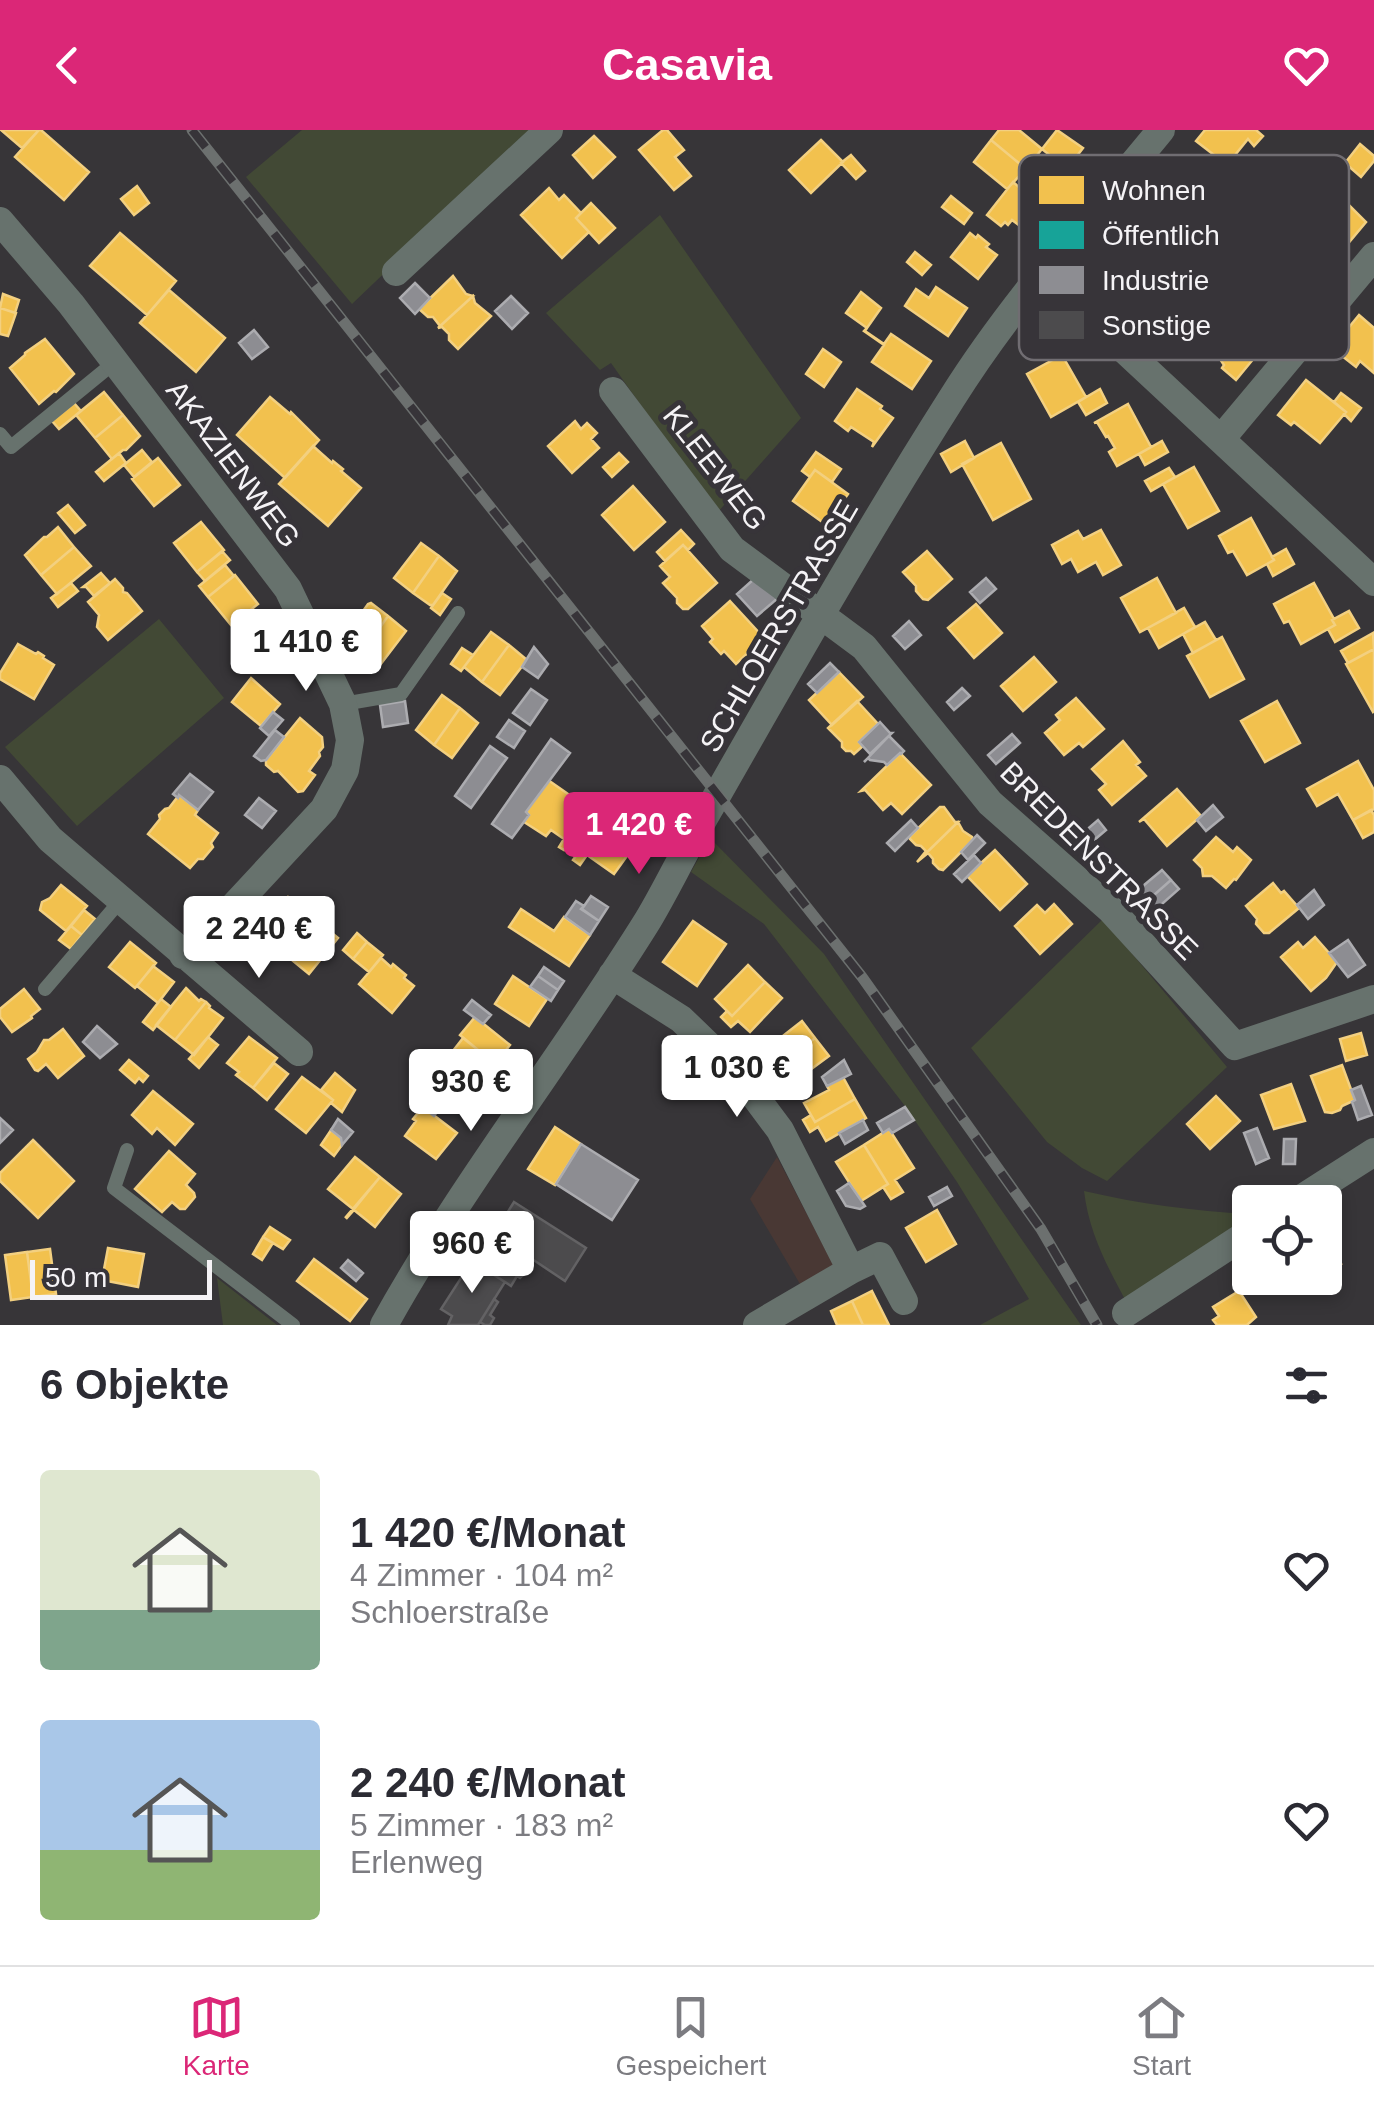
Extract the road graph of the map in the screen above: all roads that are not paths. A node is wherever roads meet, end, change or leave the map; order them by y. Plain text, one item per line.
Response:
1 (549, 130) edge
2 (1161, 130) edge
3 (1141, 155) edge
4 (0, 222) edge
5 (1374, 256) edge
6 (396, 272) dead end
7 (1349, 286) edge
8 (1019, 305) edge
9 (1136, 360) edge
10 (1287, 360) edge
11 (115, 362) junction
12 (613, 392) dead end
13 (0, 434) edge
14 (1221, 439) junction
15 (1374, 582) edge
16 (458, 613) dead end
17 (820, 615) junction
18 (343, 704) junction
19 (0, 779) edge
20 (121, 900) junction
21 (182, 955) junction
22 (612, 975) junction
23 (45, 989) dead end
24 (1374, 999) edge
25 (299, 1052) dead end
26 (127, 1150) dead end
27 (1374, 1152) edge
28 (1323, 1185) edge
29 (1232, 1244) edge
30 (851, 1270) junction
31 (904, 1301) dead end
32 (1126, 1313) dead end
33 (293, 1325) edge
34 (384, 1325) edge
35 (757, 1325) edge

1 - 6 street
2 - 3 street, SCHLOERSTRASSE
4 - 11 street, AKAZIENWEG
5 - 7 street
8 - 17 street, SCHLOERSTRASSE
9 - 14 street
10 - 14 street
11 - 13 lane
11 - 18 street, AKAZIENWEG
12 - 17 street, KLEEWEG
14 - 15 street
16 - 18 lane
17 - 22 street, SCHLOERSTRASSE
17 - 24 street, BREDENSTRASSE
18 - 21 street, AKAZIENWEG
19 - 20 street
20 - 21 street
20 - 23 lane
21 - 25 street
22 - 30 street
22 - 34 street, SCHLOERSTRASSE
26 - 33 lane
27 - 28 street
29 - 32 street
30 - 31 street
30 - 35 street

